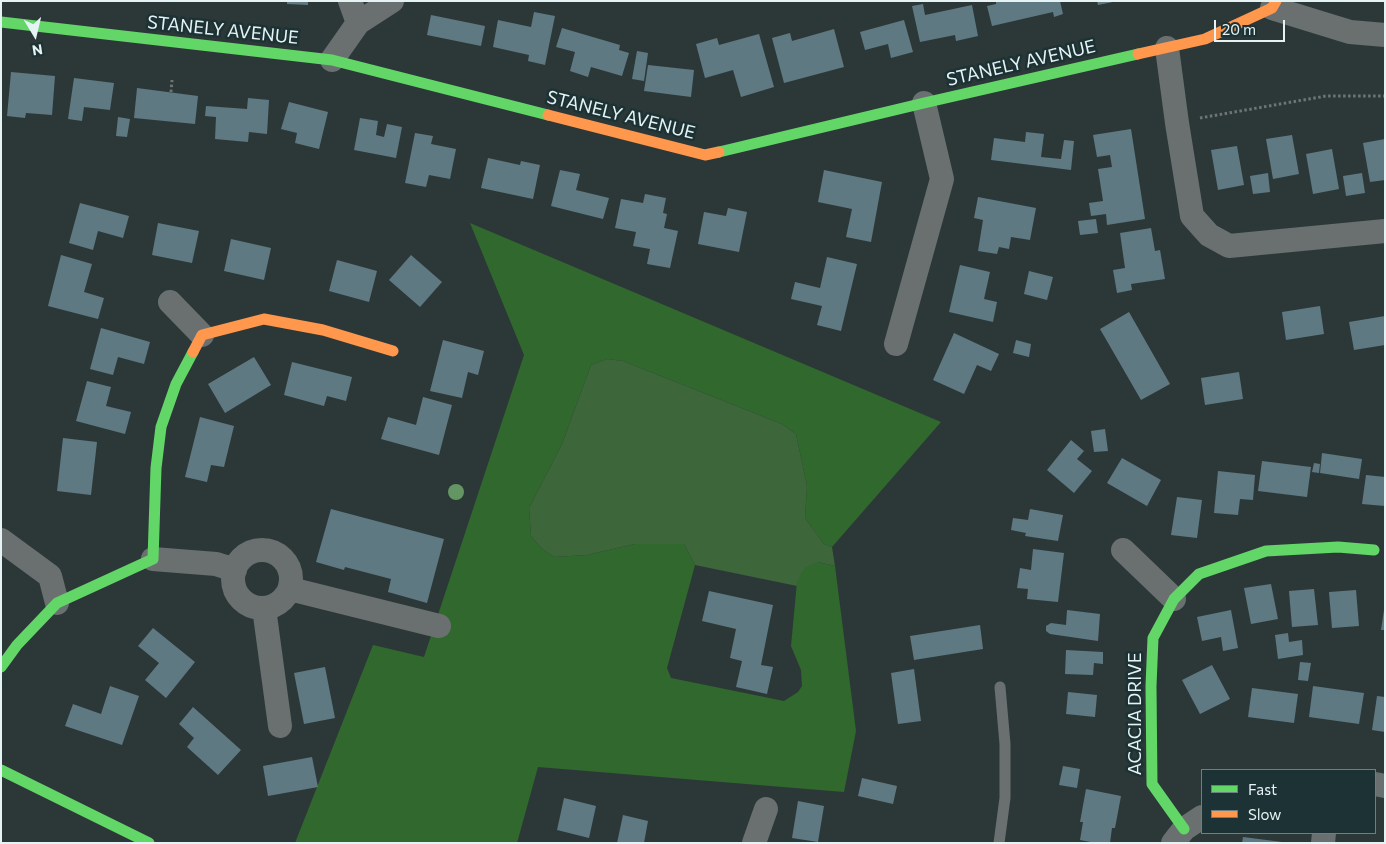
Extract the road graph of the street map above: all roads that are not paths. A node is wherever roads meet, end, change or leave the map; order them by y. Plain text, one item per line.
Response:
1 (392, 1) edge
2 (1274, 5) edge
3 (354, 12) edge
4 (1, 22) edge
5 (1385, 35) edge
6 (1167, 48) junction
7 (332, 60) junction
8 (924, 103) junction
9 (1385, 231) edge
10 (170, 302) dead end
11 (202, 335) junction
12 (896, 344) dead end
13 (393, 351) dead end
14 (1, 540) edge
15 (1123, 550) dead end
16 (1374, 550) dead end
17 (153, 559) junction
18 (235, 570) junction
19 (290, 589) junction
20 (1174, 599) junction
21 (57, 603) junction
22 (264, 608) junction
23 (439, 626) dead end
24 (1, 667) edge
25 (1000, 687) dead end
26 (280, 726) dead end
27 (1, 770) edge
28 (766, 809) dead end
29 (1186, 829) edge
30 (149, 843) edge
31 (754, 843) edge
32 (999, 843) edge

1 - 3 street
2 - 5 street
2 - 6 street, STANELY AVENUE
3 - 7 street
4 - 7 street, STANELY AVENUE
6 - 8 street, STANELY AVENUE
6 - 9 street
7 - 8 street, STANELY AVENUE
8 - 12 street
10 - 11 street
11 - 13 street
11 - 17 street
14 - 21 street
15 - 20 street
16 - 20 street, ACACIA DRIVE
17 - 18 street
17 - 21 street
18 - 19 street
18 - 22 street
19 - 22 street
19 - 23 street
20 - 29 street, ACACIA DRIVE
21 - 24 street
22 - 26 street
25 - 32 lane
27 - 30 street
28 - 31 street

